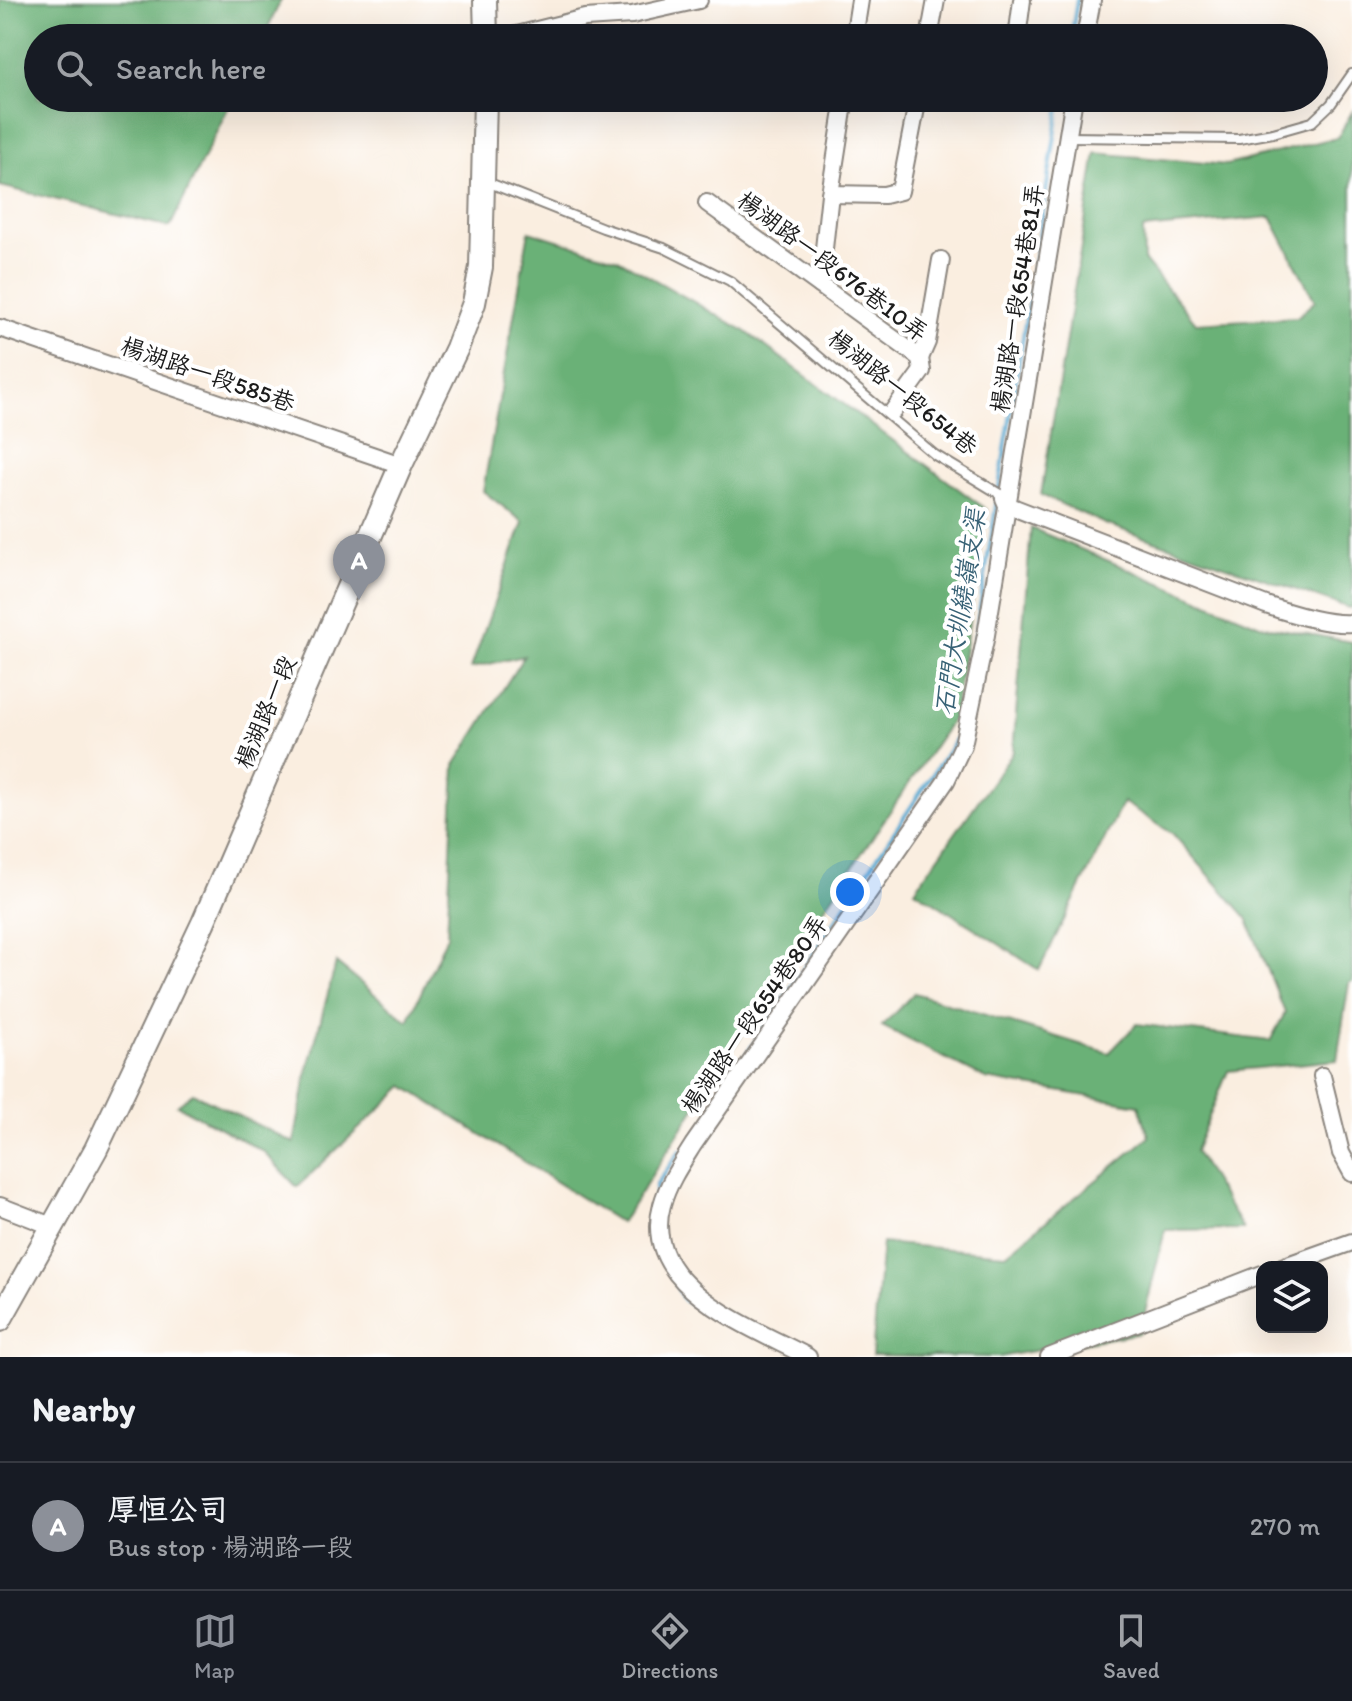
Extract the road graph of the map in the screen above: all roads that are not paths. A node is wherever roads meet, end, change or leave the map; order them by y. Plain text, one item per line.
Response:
1 (485, 0) edge
2 (699, 0) edge
3 (860, 0) edge
4 (936, 0) edge
5 (1022, 0) edge
6 (1092, 0) edge
7 (486, 24) edge
8 (561, 24) edge
9 (856, 24) edge
10 (932, 24) edge
11 (1019, 24) edge
12 (1088, 24) edge
13 (1352, 74) edge
14 (1328, 107) edge
15 (485, 112) edge
16 (843, 112) edge
17 (915, 112) edge
18 (1071, 112) edge
19 (1323, 112) edge
20 (1067, 137) junction
21 (483, 180) junction
22 (830, 194) junction
23 (707, 203) dead end
24 (941, 260) dead end
25 (820, 285) junction
26 (0, 328) edge
27 (920, 358) junction
28 (893, 411) dead end
29 (401, 465) junction
30 (1005, 501) junction
31 (1352, 623) edge
32 (1322, 1076) dead end
33 (1352, 1173) edge
34 (0, 1206) edge
35 (54, 1227) junction
36 (1352, 1242) edge
37 (1299, 1261) edge
38 (1256, 1276) edge
39 (0, 1320) edge
40 (808, 1357) edge
41 (1049, 1357) edge

1 - 7 street
2 - 8 street
3 - 9 street
4 - 10 street
5 - 11 street
6 - 12 street
13 - 14 lane
15 - 21 street, 楊湖路一段
16 - 22 street
17 - 22 street
18 - 20 street, 楊湖路一段654巷81弄
19 - 20 lane
20 - 30 street, 楊湖路一段654巷81弄
21 - 29 street, 楊湖路一段
21 - 30 lane, 楊湖路一段654巷
22 - 25 street
23 - 25 street, 楊湖路一段676巷10弄
24 - 27 street
25 - 27 street, 楊湖路一段676巷10弄
26 - 29 street, 楊湖路一段585巷
27 - 28 street, 楊湖路一段676巷10弄
29 - 35 street, 楊湖路一段
30 - 31 street, 楊湖路一段654巷
30 - 40 street, 楊湖路一段654巷80弄
32 - 33 street
34 - 35 street
35 - 39 street, 楊湖路一段
36 - 37 street
38 - 41 street

